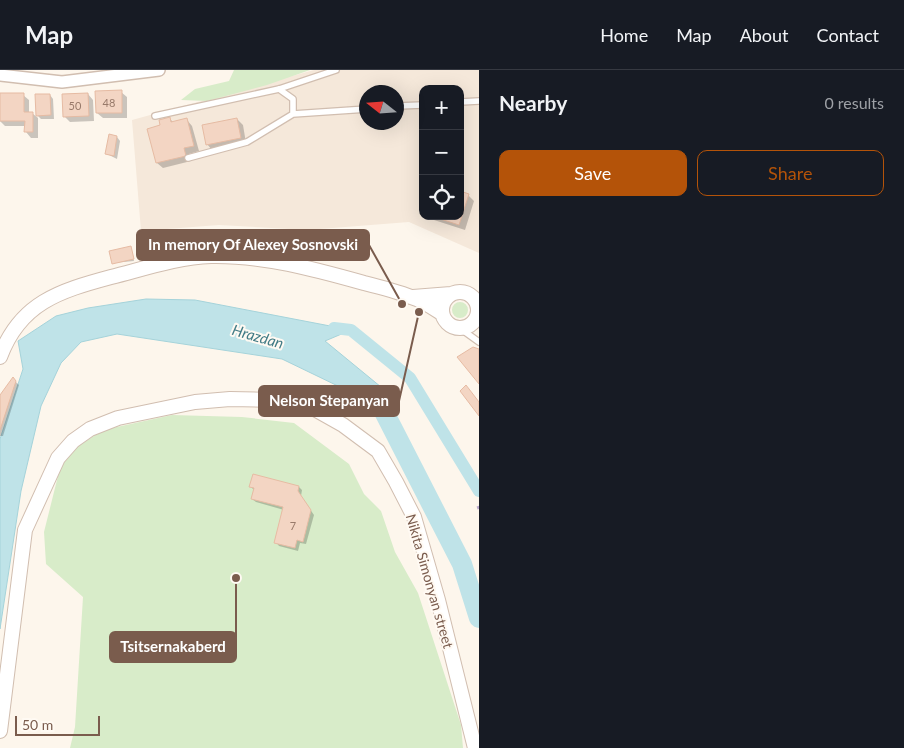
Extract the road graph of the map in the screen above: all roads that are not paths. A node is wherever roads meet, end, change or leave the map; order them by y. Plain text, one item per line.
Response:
1 (159, 70) edge
2 (336, 70) edge
3 (0, 75) edge
4 (279, 89) junction
5 (479, 101) edge
6 (464, 102) edge
7 (419, 104) edge
8 (404, 105) edge
9 (359, 109) edge
10 (293, 114) junction
11 (155, 116) dead end
12 (188, 158) dead end
13 (451, 294) junction
14 (413, 297) junction
15 (441, 313) junction
16 (478, 315) edge
17 (461, 329) junction
18 (479, 342) edge
19 (0, 357) edge
20 (3, 702) edge
21 (0, 731) edge
22 (475, 748) edge

1 - 3 street
2 - 4 lane
4 - 10 lane
4 - 11 lane
5 - 6 lane
7 - 8 lane
9 - 10 lane
10 - 12 lane
13 - 14 street
13 - 15 street
13 - 16 street
14 - 15 street
14 - 19 street
15 - 17 street
16 - 17 street
17 - 18 lane
20 - 21 street, Nikita Simonyan street
20 - 22 street, Nikita Simonyan street

